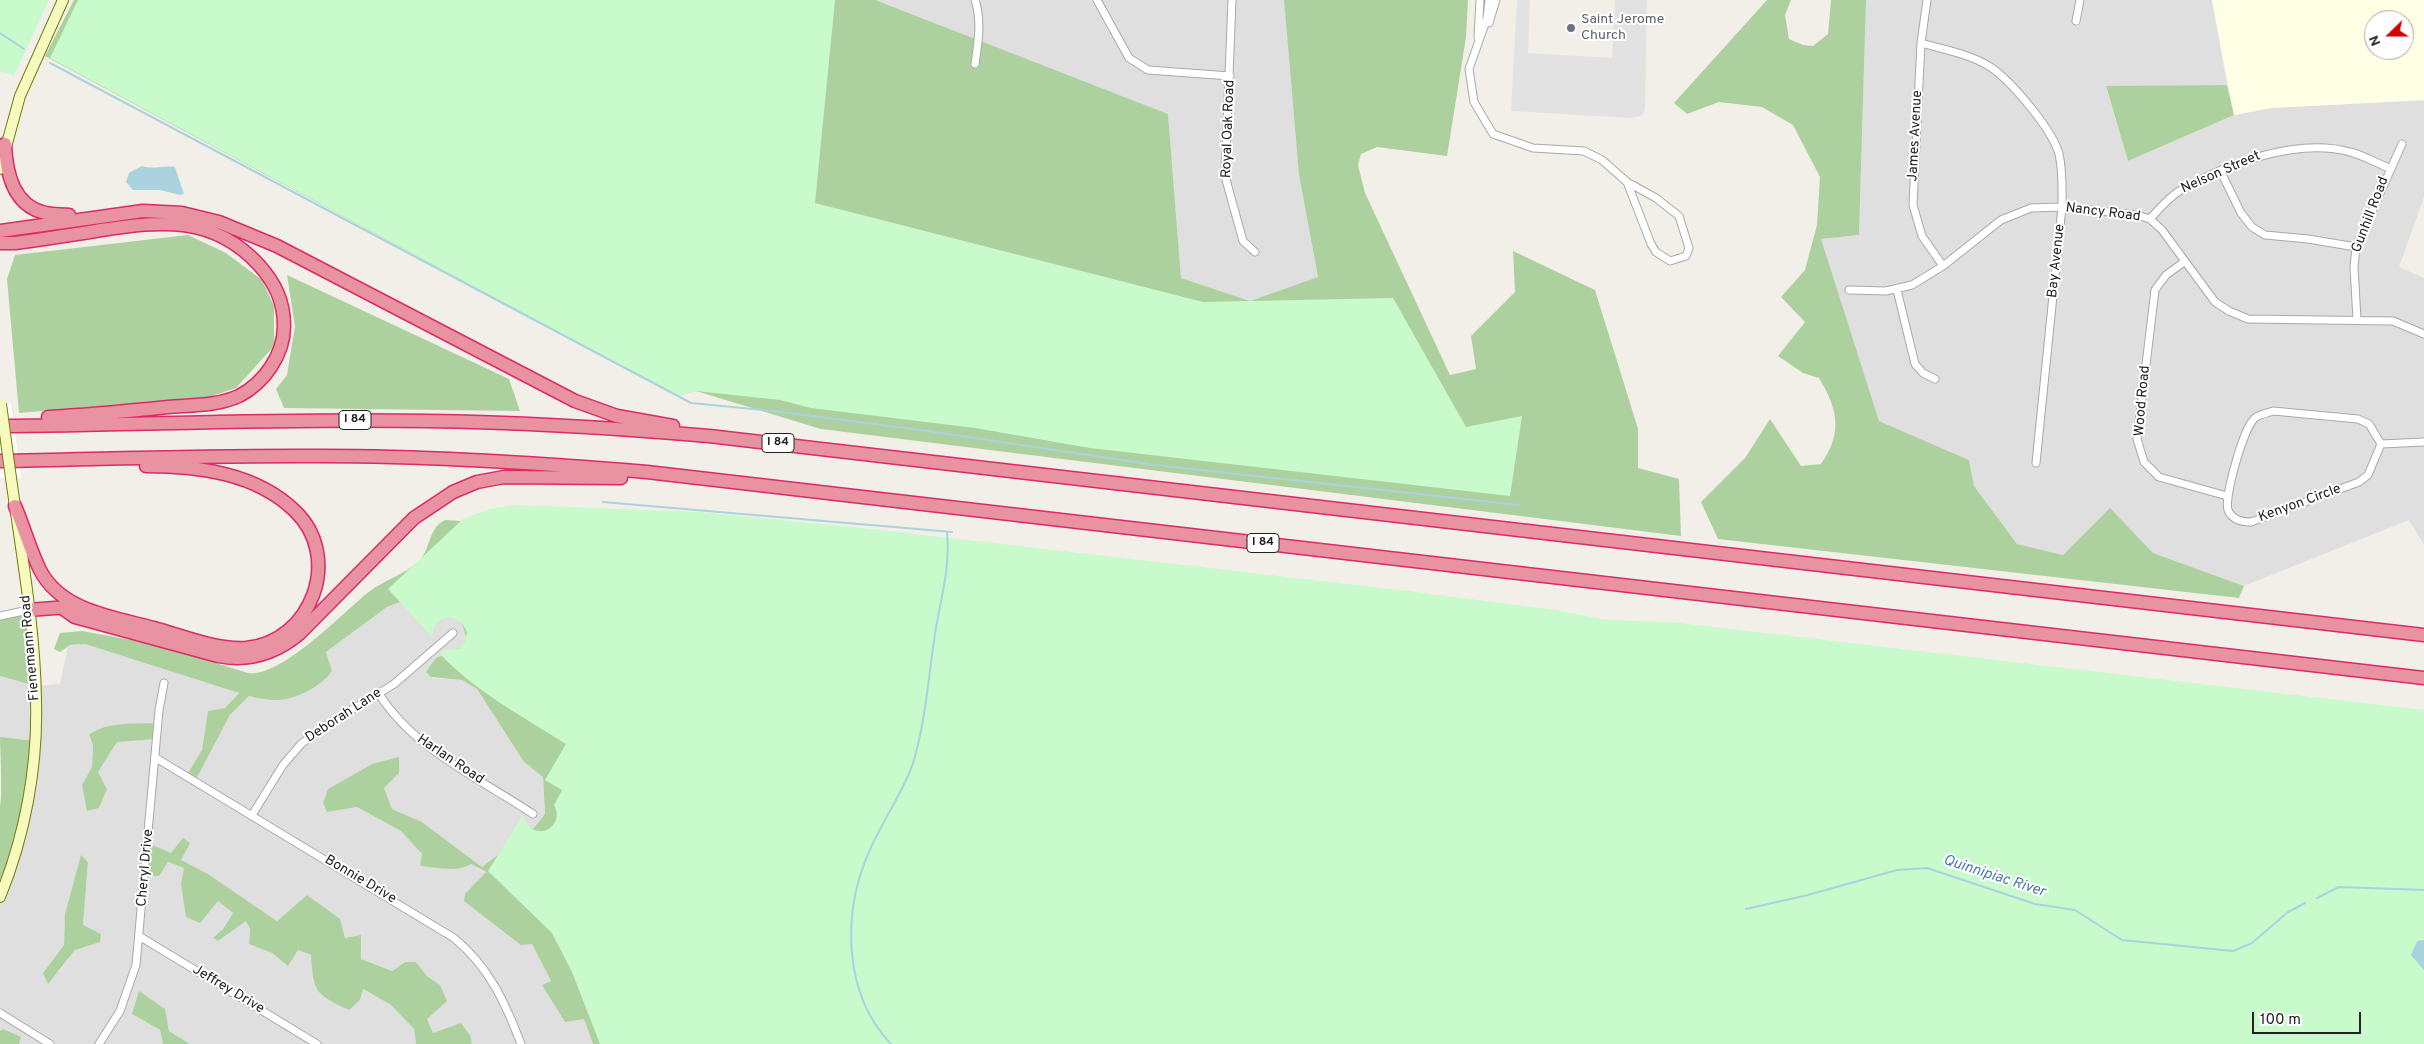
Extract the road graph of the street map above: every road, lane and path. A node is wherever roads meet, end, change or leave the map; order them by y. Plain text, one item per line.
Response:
1 (63, 0) edge
2 (976, 0) edge
3 (1098, 0) edge
4 (1232, 0) edge
5 (1480, 0) edge
6 (1490, 0) edge
7 (1496, 0) edge
8 (1927, 0) edge
9 (2080, 0) edge
10 (2076, 21) dead end
11 (1478, 43) junction
12 (1921, 43) junction
13 (975, 64) dead end
14 (1230, 76) junction
15 (5, 144) junction
16 (2402, 144) dead end
17 (2389, 168) junction
18 (0, 169) edge
19 (2221, 172) junction
20 (1627, 182) junction
21 (2062, 207) junction
22 (82, 218) junction
23 (2150, 219) junction
24 (0, 232) edge
25 (0, 243) edge
26 (2356, 247) junction
27 (1255, 252) dead end
28 (2184, 262) junction
29 (1942, 266) junction
30 (1849, 290) dead end
31 (1897, 290) junction
32 (2358, 319) junction
33 (2424, 334) edge
34 (1935, 378) dead end
35 (0, 401) edge
36 (0, 421) edge
37 (0, 426) edge
38 (709, 436) junction
39 (2424, 442) edge
40 (2381, 444) junction
41 (100, 458) junction
42 (0, 461) edge
43 (2036, 463) dead end
44 (674, 475) junction
45 (2227, 496) junction
46 (15, 506) junction
47 (77, 606) junction
48 (62, 608) junction
49 (28, 610) junction
50 (0, 616) edge
51 (453, 633) dead end
52 (2424, 635) edge
53 (2424, 678) edge
54 (164, 683) dead end
55 (380, 694) junction
56 (156, 758) junction
57 (532, 814) dead end
58 (252, 815) junction
59 (0, 896) edge
60 (139, 936) junction
61 (0, 1013) edge
62 (50, 1044) edge
63 (99, 1044) edge
64 (316, 1044) edge
65 (521, 1044) edge

1 - 15 main road
2 - 13 street
3 - 14 street
4 - 14 street, Royal Oak Road
5 - 11 street
6 - 11 street
7 - 11 street
8 - 12 street, James Avenue
9 - 10 street
11 - 20 street
12 - 21 street, Bay Avenue
12 - 29 street, James Avenue
14 - 27 street, Royal Oak Road
15 - 18 main road
15 - 22 highway
16 - 17 street, Gunhill Road
17 - 19 street, Nelson Street
17 - 26 street, Gunhill Road
19 - 23 street, Nelson Street
19 - 26 street
20 - 20 street
21 - 23 street, Nancy Road
21 - 29 street, Nancy Road
21 - 43 street, Bay Avenue
22 - 24 highway
22 - 38 highway
23 - 28 street, Nancy Road
25 - 36 highway
26 - 32 street, Gunhill Road
28 - 32 street, Nancy Road
28 - 45 street, Wood Road
29 - 31 street, Nancy Road
30 - 31 street, Nancy Road
31 - 34 street
32 - 33 street, Nancy Road
35 - 46 main road, Fienemann Road, bridge
37 - 38 highway, I 84
38 - 52 highway, I 84
39 - 40 street
40 - 45 street, Kenyon Circle
40 - 45 street
41 - 42 highway, I 84
41 - 44 highway, I 84
41 - 47 highway
44 - 48 highway
44 - 53 highway, I 84
46 - 47 highway
46 - 49 main road, Fienemann Road
47 - 48 highway
48 - 49 highway
49 - 50 street
49 - 59 main road, Fienemann Road
51 - 55 street, Deborah Lane
54 - 56 street, Cheryl Drive
55 - 57 street, Harlan Road
55 - 58 street, Deborah Lane
56 - 58 street, Bonnie Drive
56 - 60 street, Cheryl Drive
58 - 65 street, Bonnie Drive
60 - 63 street, Cheryl Drive
60 - 64 street, Jeffrey Drive
61 - 62 street

